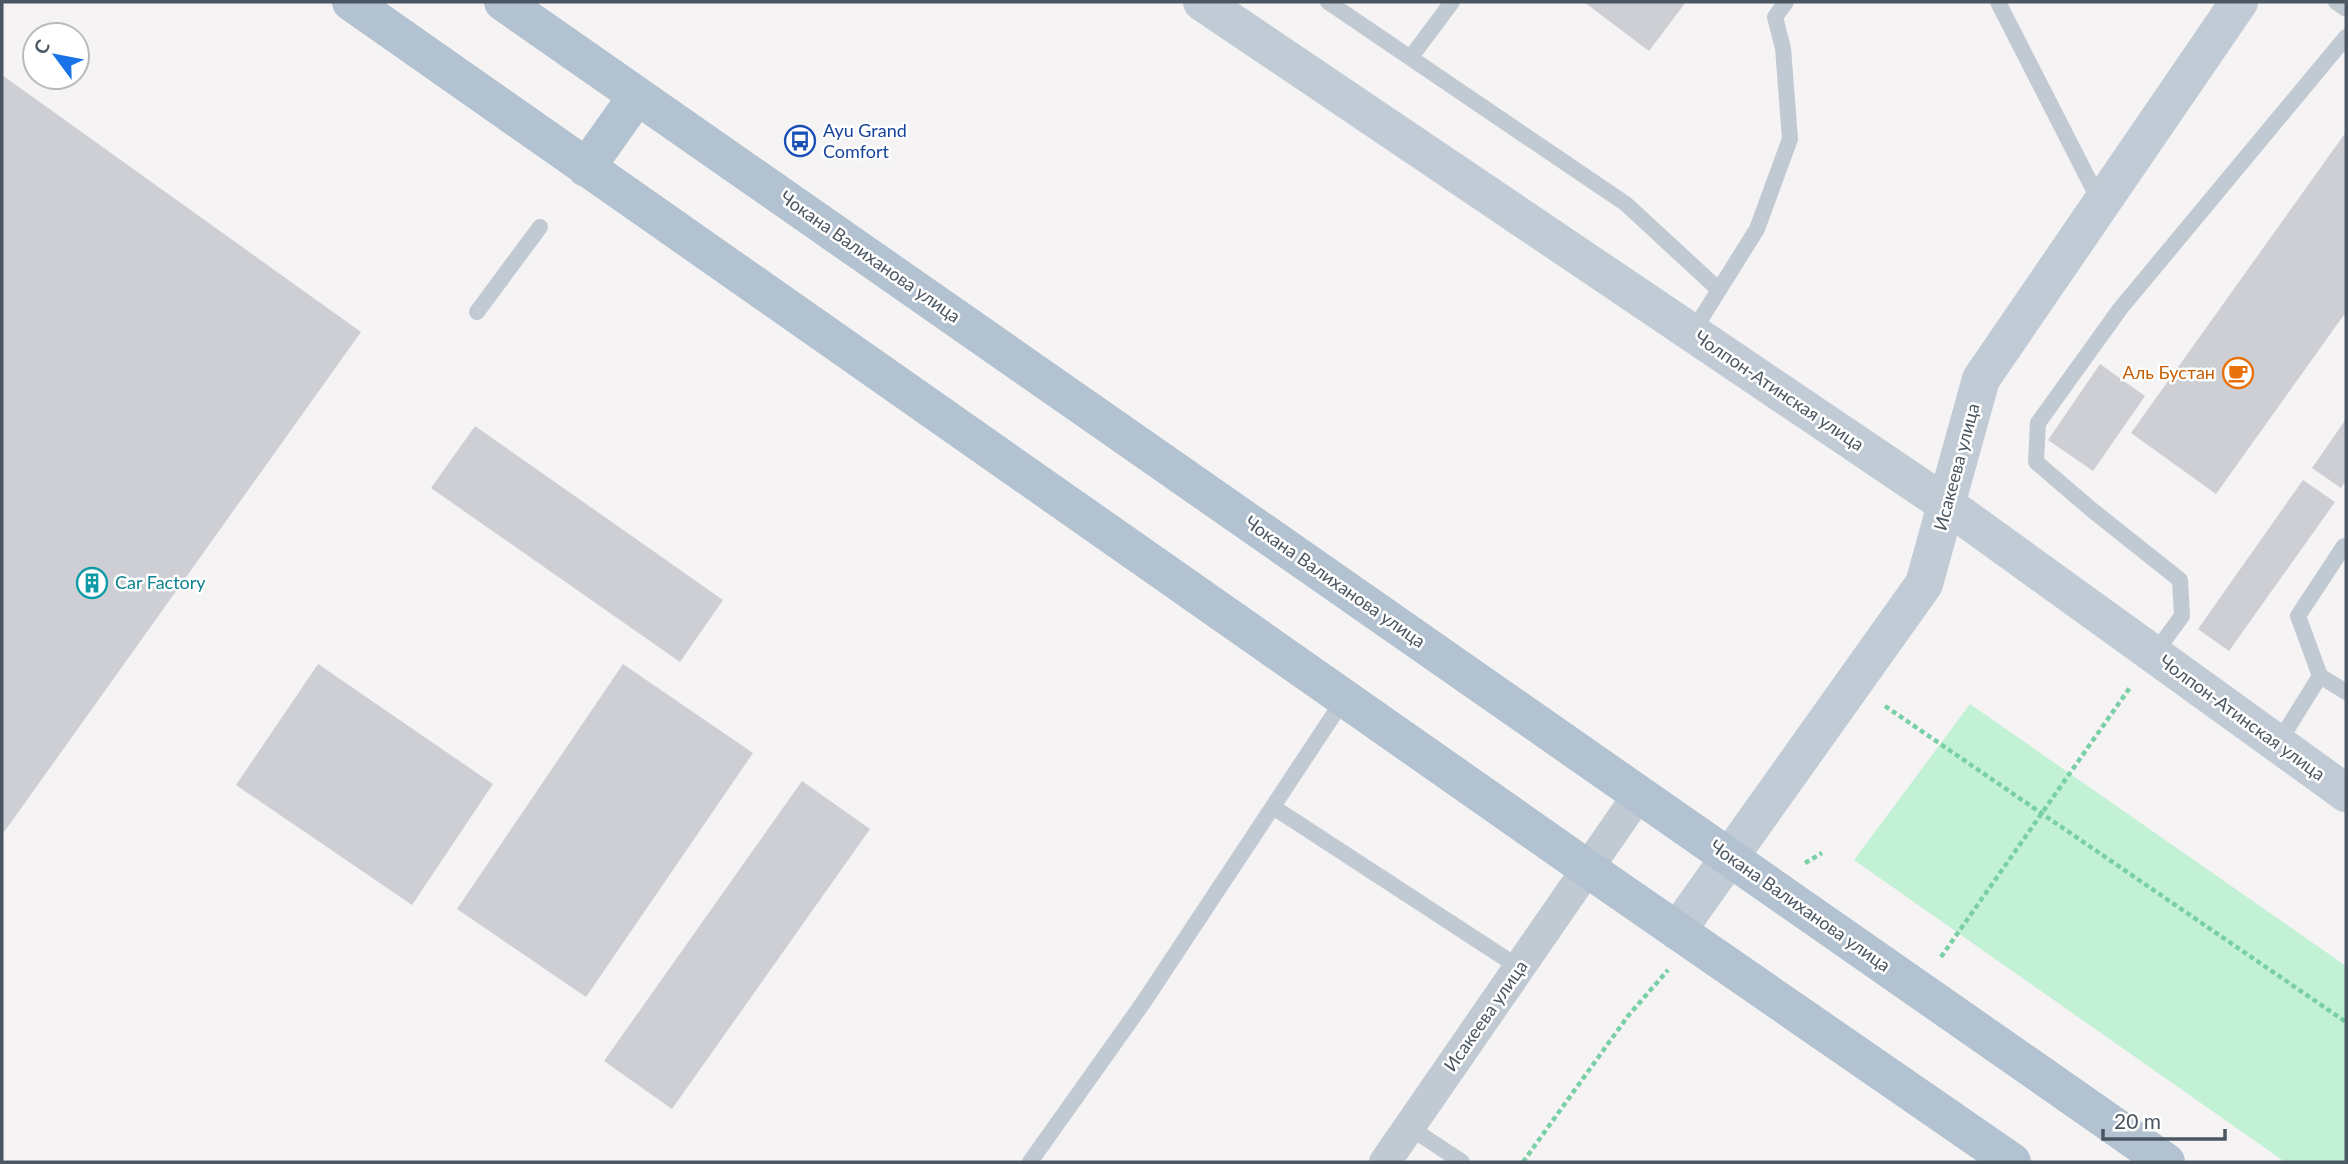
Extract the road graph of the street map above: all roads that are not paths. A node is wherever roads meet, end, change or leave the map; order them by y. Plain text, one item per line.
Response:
1 (351, 2) edge
2 (503, 2) edge
3 (1202, 2) edge
4 (1328, 2) edge
5 (1452, 2) edge
6 (1786, 2) edge
7 (1998, 2) edge
8 (2239, 2) edge
9 (2336, 2) edge
10 (2346, 9) edge
11 (2346, 37) edge
12 (1411, 57) junction
13 (637, 96) junction
14 (586, 168) junction
15 (2101, 204) junction
16 (540, 228) dead end
17 (1719, 290) junction
18 (477, 312) dead end
19 (1692, 333) junction
20 (1947, 505) junction
21 (2346, 546) edge
22 (2153, 655) junction
23 (2320, 676) junction
24 (2346, 692) edge
25 (1344, 699) junction
26 (2277, 744) junction
27 (2346, 793) edge
28 (1639, 794) junction
29 (1273, 807) junction
30 (1731, 858) junction
31 (1588, 869) junction
32 (1684, 937) junction
33 (1520, 968) junction
34 (1409, 1127) junction
35 (1030, 1162) edge
36 (1385, 1162) edge
37 (1462, 1162) edge
38 (2012, 1162) edge
39 (2166, 1162) edge

1 - 14 main road
2 - 13 main road, Чокана Валиханова улица
3 - 19 street, Чолпон-Атинская улица
4 - 12 lane
5 - 12 lane
6 - 17 lane
7 - 15 lane
8 - 15 street, Исакеева улица
9 - 10 lane
11 - 22 lane
12 - 17 lane
13 - 14 main road
13 - 28 main road, Чокана Валиханова улица
14 - 25 main road
15 - 20 street, Исакеева улица
16 - 18 lane
17 - 19 lane
19 - 20 street, Чолпон-Атинская улица
20 - 22 street, Чолпон-Атинская улица
20 - 30 street, Исакеева улица
21 - 23 lane
22 - 26 street, Чолпон-Атинская улица
23 - 24 lane
23 - 26 lane
25 - 29 lane
25 - 31 main road
26 - 27 street, Чолпон-Атинская улица
28 - 30 main road, Чокана Валиханова улица
28 - 31 street, Исакеева улица
29 - 33 lane
29 - 35 lane
30 - 32 street, Исакеева улица
30 - 39 main road, Чокана Валиханова улица
31 - 32 main road
31 - 33 street, Исакеева улица
32 - 38 main road
33 - 34 street, Исакеева улица
34 - 36 street, Исакеева улица
34 - 37 lane

